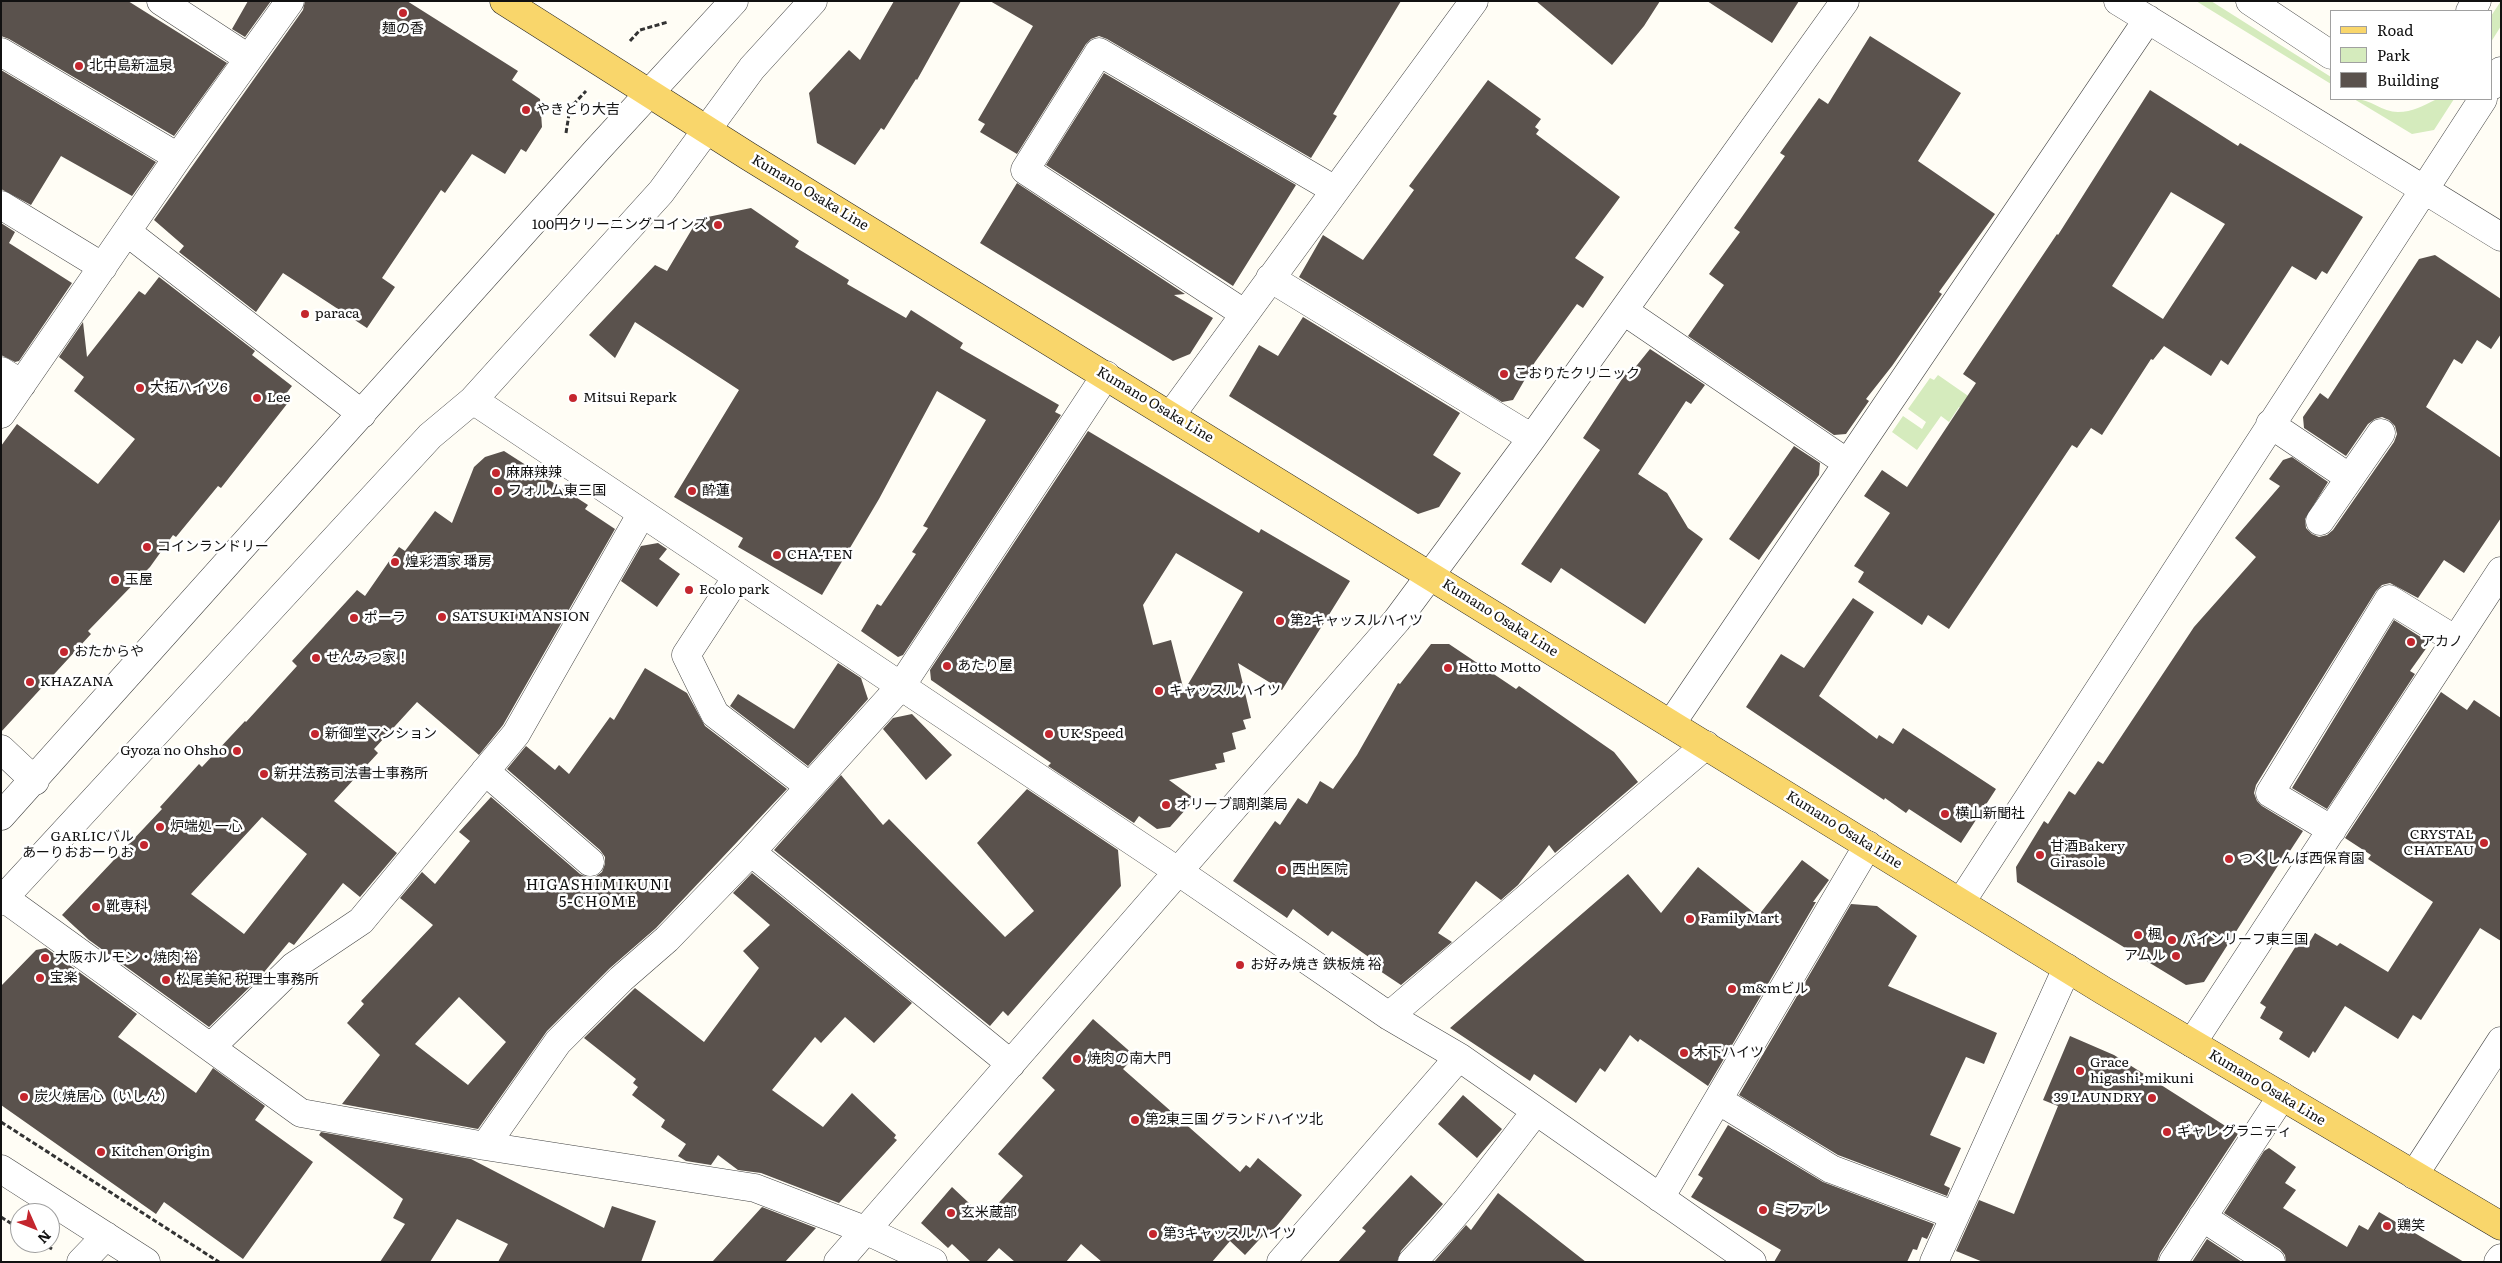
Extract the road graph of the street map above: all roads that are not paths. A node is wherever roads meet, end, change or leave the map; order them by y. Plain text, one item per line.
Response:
1 (161, 1) edge
2 (290, 1) edge
3 (504, 1) edge
4 (734, 1) edge
5 (813, 1) edge
6 (1474, 1) edge
7 (1845, 1) edge
8 (2118, 1) edge
9 (2250, 1) edge
10 (2148, 19) junction
11 (1, 52) edge
12 (2330, 54) edge
13 (248, 58) junction
14 (2501, 71) edge
15 (2492, 84) edge
16 (650, 93) junction
17 (2481, 100) edge
18 (708, 130) junction
19 (178, 157) junction
20 (2423, 189) junction
21 (1335, 190) junction
22 (1, 205) edge
23 (127, 232) junction
24 (2501, 237) edge
25 (103, 267) junction
26 (1270, 278) junction
27 (1624, 311) junction
28 (1245, 314) junction
29 (1106, 375) junction
30 (12, 377) edge
31 (473, 400) junction
32 (1, 414) edge
33 (362, 414) junction
34 (1170, 415) junction
35 (2270, 424) junction
36 (2381, 432) dead end
37 (1532, 438) junction
38 (1846, 462) junction
39 (2350, 478) junction
40 (642, 513) junction
41 (2320, 521) dead end
42 (2501, 571) edge
43 (1431, 576) junction
44 (737, 577) junction
45 (2456, 640) junction
46 (900, 686) junction
47 (1671, 724) junction
48 (1706, 745) junction
49 (1, 748) edge
50 (485, 771) junction
51 (35, 781) junction
52 (810, 787) junction
53 (1, 816) edge
54 (2332, 830) junction
55 (1868, 845) junction
56 (751, 852) junction
57 (590, 862) dead end
58 (1179, 872) junction
59 (2, 900) edge
60 (1961, 902) junction
61 (2068, 968) junction
62 (1389, 1016) junction
63 (2501, 1042) edge
64 (2192, 1043) junction
65 (211, 1047) junction
66 (1459, 1057) junction
67 (1011, 1064) junction
68 (2282, 1096) junction
69 (1718, 1100) junction
70 (1536, 1111) junction
71 (485, 1146) junction
72 (1, 1169) edge
73 (2414, 1175) junction
74 (1660, 1198) junction
75 (1954, 1215) junction
76 (2202, 1217) junction
77 (2501, 1226) edge
78 (865, 1230) junction
79 (106, 1236) junction
80 (2501, 1258) edge
81 (81, 1262) edge
82 (146, 1262) edge
83 (838, 1262) edge
84 (933, 1262) edge
85 (1281, 1262) edge
86 (1412, 1262) edge
87 (1752, 1262) edge
88 (1934, 1262) edge
89 (2173, 1262) edge
90 (2271, 1262) edge
91 (2498, 1262) edge

1 - 13 street
2 - 13 street
3 - 16 main road, Kumano Osaka Line
4 - 16 street
5 - 18 street
6 - 21 street
7 - 27 street
8 - 10 street
9 - 12 street
10 - 20 street
10 - 38 street
11 - 19 street
13 - 19 street
14 - 15 street
16 - 18 main road, Kumano Osaka Line
16 - 33 street
17 - 20 street
18 - 29 main road, Kumano Osaka Line
18 - 31 street
19 - 23 street
20 - 24 street
20 - 35 street
21 - 26 street
21 - 28 street
22 - 25 street
23 - 25 street
23 - 33 street
25 - 30 street
26 - 28 street
26 - 37 street
27 - 37 street
27 - 38 street
28 - 34 street
29 - 34 main road, Kumano Osaka Line
29 - 46 street
30 - 32 street
31 - 40 street
31 - 59 street
33 - 51 street
34 - 43 main road, Kumano Osaka Line
35 - 39 street
35 - 60 street
36 - 39 street
37 - 43 street
38 - 47 street
39 - 41 street
40 - 44 street
40 - 50 street
42 - 45 street
43 - 47 main road, Kumano Osaka Line
43 - 58 street
44 - 46 street
44 - 52 street
45 - 54 street
45 - 54 street
46 - 52 street
46 - 58 street
47 - 48 main road, Kumano Osaka Line
48 - 55 main road, Kumano Osaka Line
48 - 62 street
49 - 51 street
50 - 57 street
50 - 65 street
51 - 53 street
52 - 56 street
54 - 64 street
55 - 60 main road, Kumano Osaka Line
55 - 69 street
56 - 67 street
56 - 71 street
58 - 62 street
58 - 67 street
59 - 65 street
60 - 61 main road, Kumano Osaka Line
61 - 64 main road, Kumano Osaka Line
61 - 75 street
62 - 66 street
63 - 73 street
64 - 68 main road, Kumano Osaka Line
65 - 71 street
66 - 70 street
66 - 85 street
67 - 78 street
68 - 73 main road, Kumano Osaka Line
68 - 76 street
69 - 74 street
69 - 75 street
70 - 74 street
70 - 86 street
71 - 78 street
72 - 79 street
73 - 77 main road, Kumano Osaka Line
74 - 87 street
75 - 88 street
76 - 89 street
76 - 90 street
78 - 83 street
78 - 84 street
79 - 81 street
79 - 82 street
80 - 91 street

